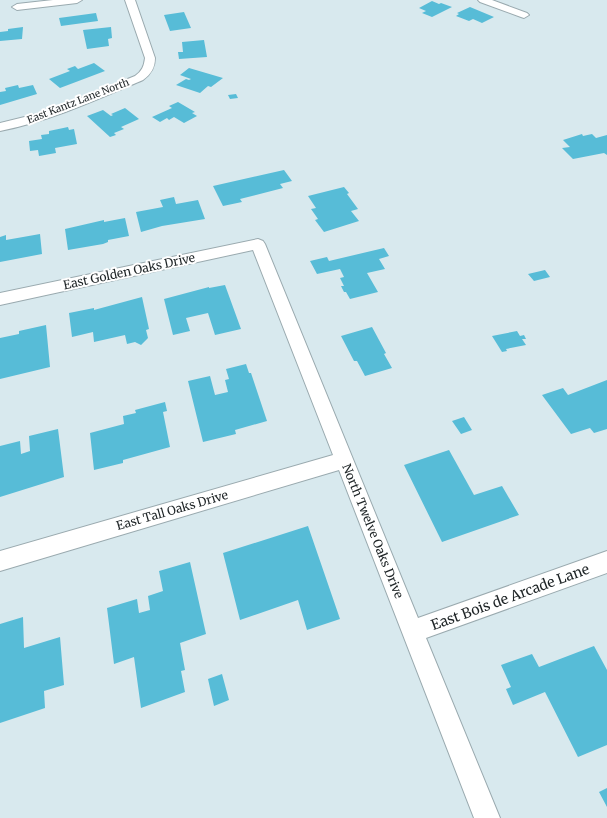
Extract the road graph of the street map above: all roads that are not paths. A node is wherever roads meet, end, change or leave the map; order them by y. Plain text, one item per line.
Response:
1 (77, 0) edge
2 (130, 0) edge
3 (483, 0) edge
4 (17, 7) dead end
5 (524, 16) dead end
6 (0, 127) edge
7 (258, 244) joint
8 (0, 299) edge
9 (344, 460) junction
10 (0, 561) edge
11 (607, 562) edge
12 (413, 631) junction
13 (487, 818) edge

1 - 4 street
2 - 6 street, East Kantz Lane North
3 - 5 street
7 - 8 street, East Golden Oaks Drive
7 - 9 street, North Twelve Oaks Drive
9 - 10 street, East Tall Oaks Drive
9 - 12 street, North Twelve Oaks Drive
11 - 12 street, East Bois de Arcade Lane
12 - 13 street, North Twelve Oaks Drive

